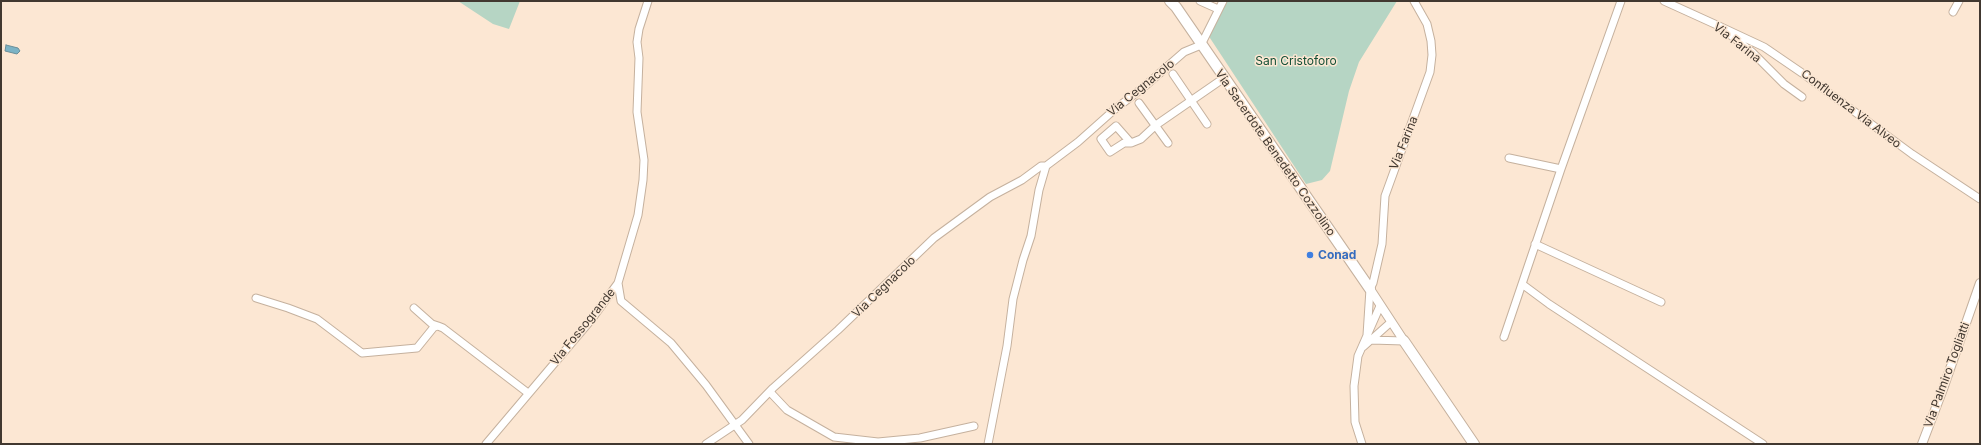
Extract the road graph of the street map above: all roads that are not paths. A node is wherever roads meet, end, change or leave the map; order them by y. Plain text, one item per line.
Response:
1 (648, 1) edge
2 (1170, 1) edge
3 (1200, 1) edge
4 (1223, 1) edge
5 (1414, 1) edge
6 (1621, 1) edge
7 (1664, 1) edge
8 (1959, 1) edge
9 (1218, 9) junction
10 (1952, 12) dead end
11 (1719, 26) junction
12 (1200, 45) junction
13 (1173, 74) dead end
14 (1224, 78) junction
15 (1802, 98) dead end
16 (1191, 101) junction
17 (1139, 103) dead end
18 (1206, 124) dead end
19 (1156, 125) junction
20 (1131, 143) dead end
21 (1168, 143) dead end
22 (1509, 158) dead end
23 (1046, 166) junction
24 (1561, 169) junction
25 (1980, 199) edge
26 (1535, 244) junction
27 (618, 283) junction
28 (1980, 283) edge
29 (1522, 284) junction
30 (1370, 289) junction
31 (256, 298) dead end
32 (1661, 302) dead end
33 (1380, 306) junction
34 (414, 308) dead end
35 (1391, 322) junction
36 (438, 326) junction
37 (1504, 337) dead end
38 (1369, 338) junction
39 (1404, 341) junction
40 (770, 392) junction
41 (528, 393) junction
42 (733, 424) junction
43 (974, 426) dead end
44 (486, 444) edge
45 (706, 444) edge
46 (748, 444) edge
47 (988, 444) edge
48 (1362, 444) edge
49 (1474, 444) edge
50 (1763, 444) edge
51 (1922, 444) edge

1 - 27 street, Via Fossogrande
2 - 12 main road, Via Sacerdote Benedetto Cozzolino
3 - 9 street
4 - 9 street
5 - 30 street, Via Farina
6 - 24 street
7 - 11 street, Via Farina
8 - 10 street
9 - 12 street
11 - 15 street, Via Farina
11 - 25 street, Confluenza Via Alveo
12 - 14 main road, Via Sacerdote Benedetto Cozzolino
12 - 23 street, Via Cegnacolo
13 - 16 street
14 - 16 street
14 - 30 main road, Via Sacerdote Benedetto Cozzolino
16 - 18 street
16 - 19 street
17 - 19 street
19 - 20 street
19 - 21 street
22 - 24 street
23 - 40 street, Via Cegnacolo
23 - 47 street
24 - 26 street
26 - 29 street
26 - 32 street
27 - 41 street, Via Fossogrande
27 - 42 street
28 - 51 street, Via Palmiro Togliatti
29 - 37 street
29 - 50 street
30 - 33 street, Via Sacerdote Benedetto Cozzolino
30 - 38 street, Via Farina
31 - 36 street
33 - 35 street, Via Sacerdote Benedetto Cozzolino
33 - 38 street
34 - 36 street
35 - 38 street
35 - 39 street, Via Sacerdote Benedetto Cozzolino
36 - 41 street
38 - 39 street
38 - 48 street
39 - 49 main road, Via Sacerdote Benedetto Cozzolino
40 - 42 street, Via Cegnacolo
40 - 43 street
41 - 44 street, Via Fossogrande
42 - 45 street, Via Cegnacolo
42 - 46 street

